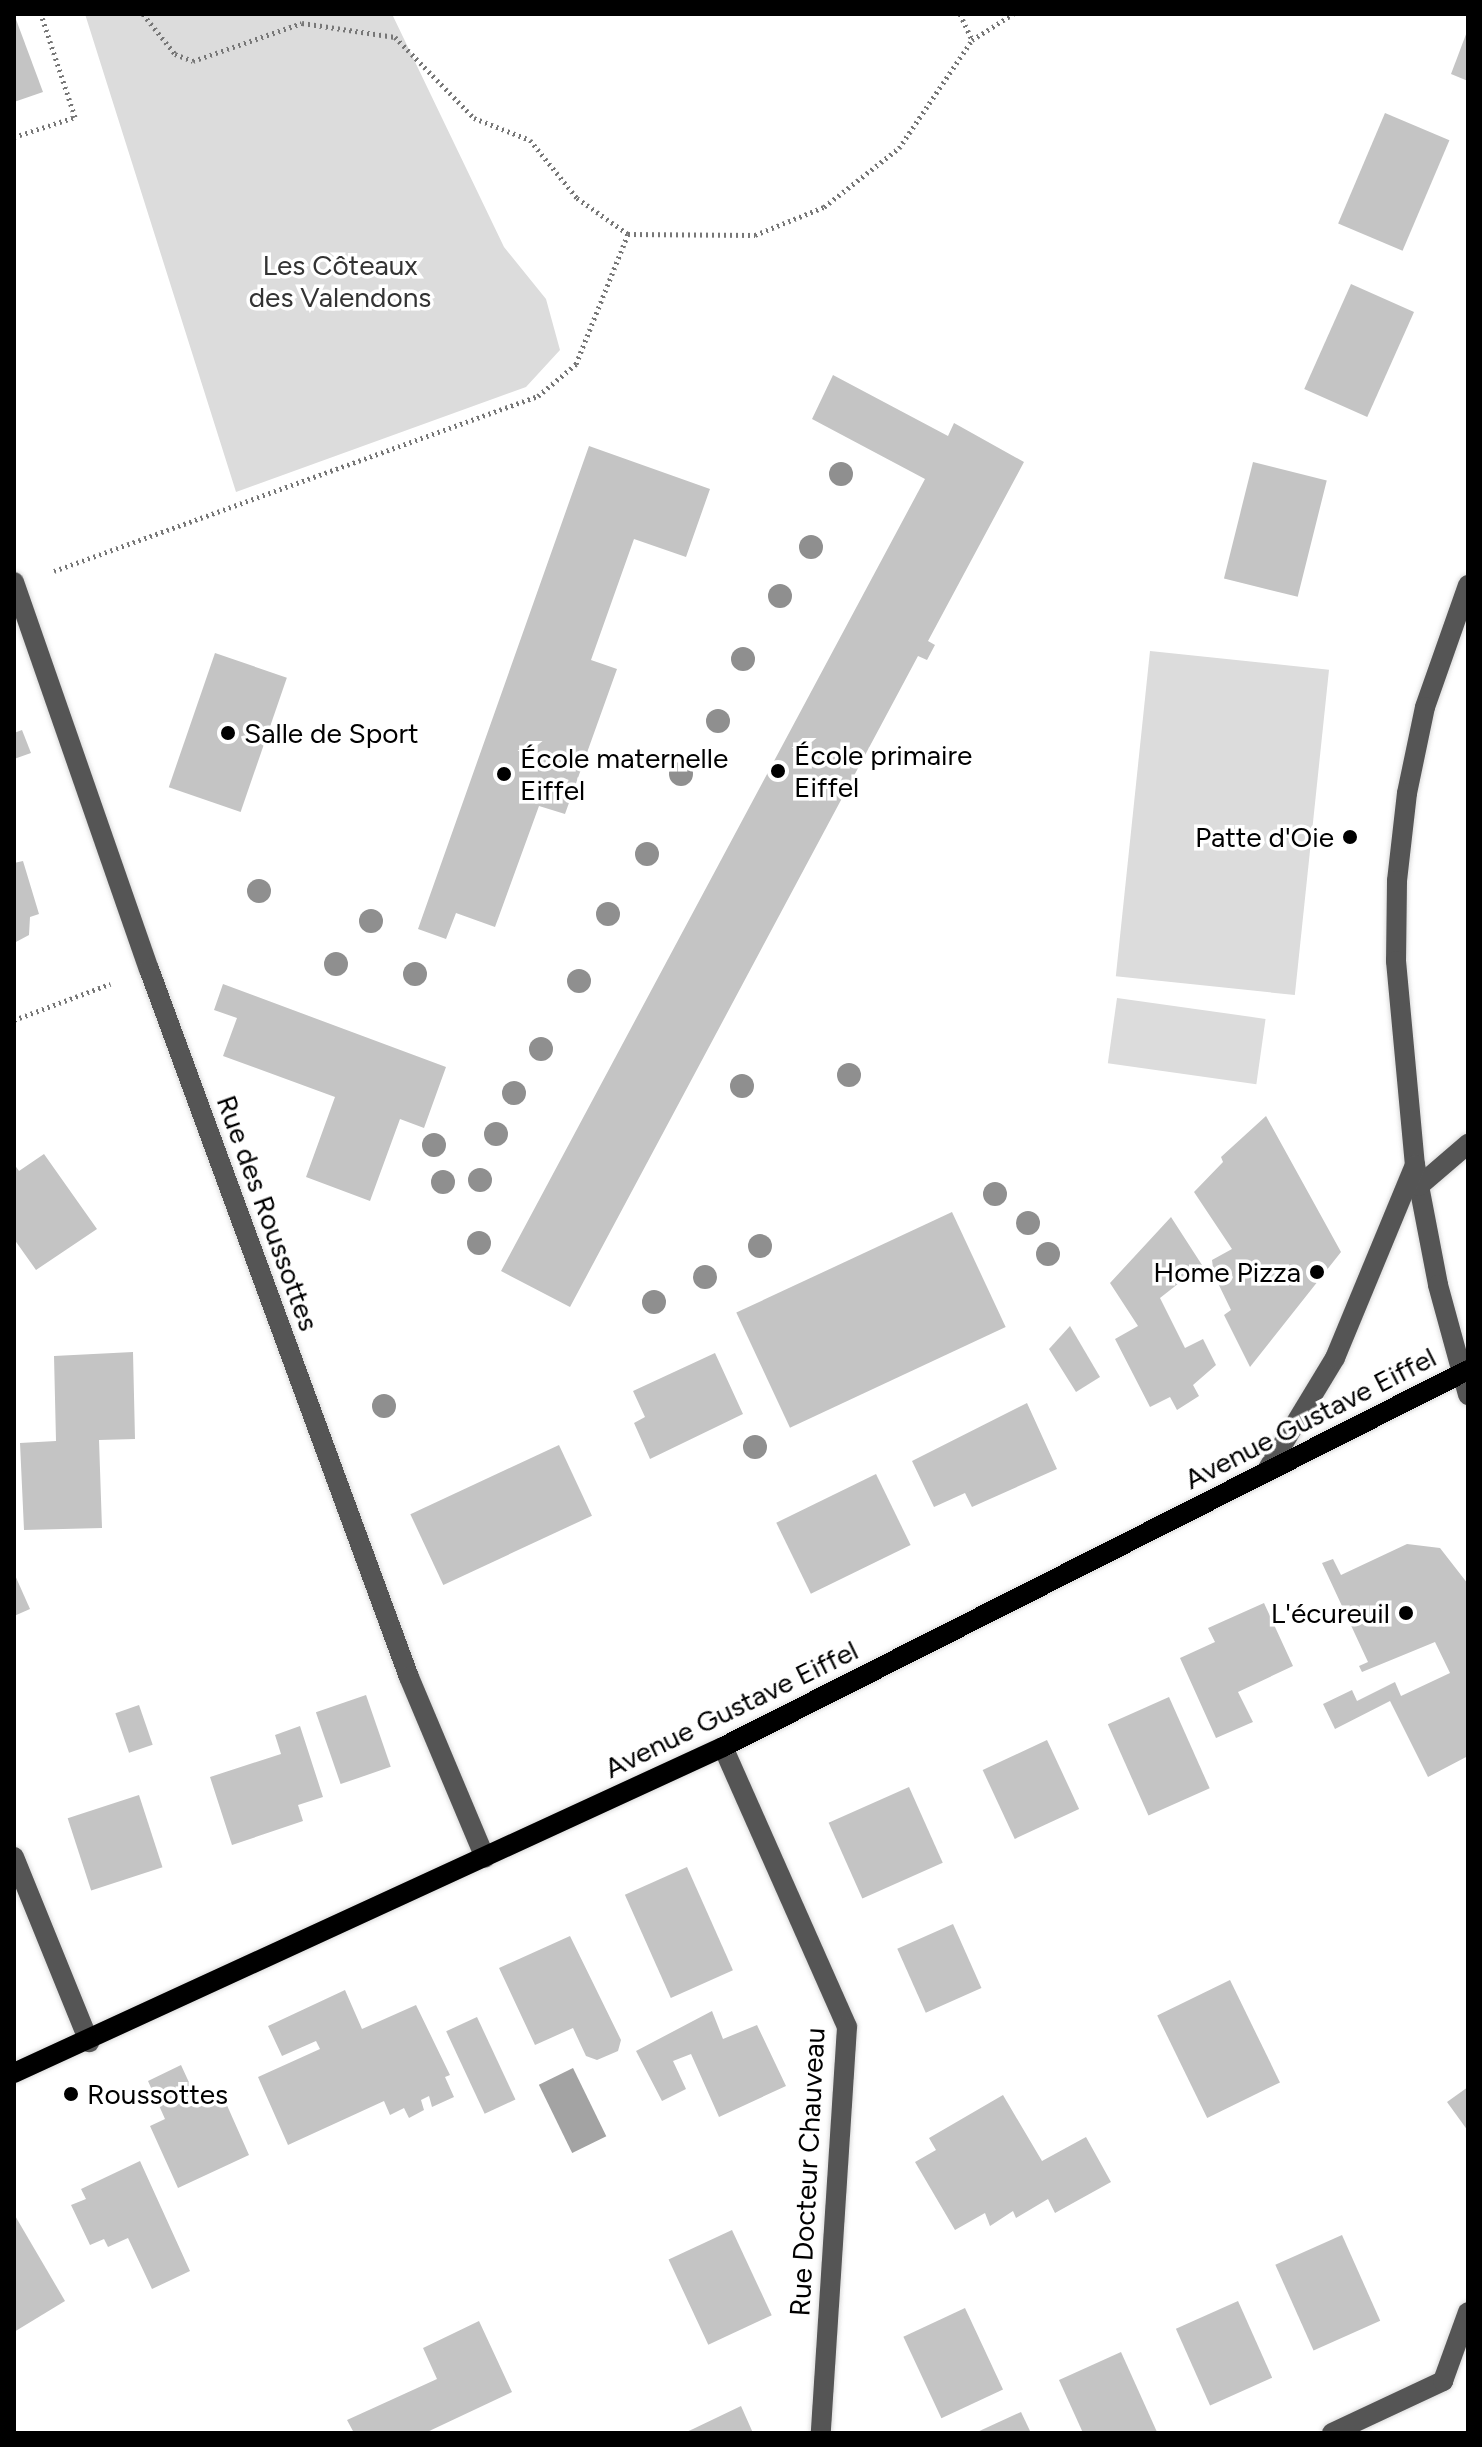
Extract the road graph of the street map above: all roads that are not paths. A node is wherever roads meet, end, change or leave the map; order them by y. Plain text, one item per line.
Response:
1 (14, 583) edge
2 (1468, 585) edge
3 (1468, 1144) edge
4 (1415, 1165) junction
5 (1419, 1186) junction
6 (1465, 1371) edge
7 (1468, 1395) edge
8 (1266, 1472) junction
9 (723, 1747) junction
10 (14, 1857) edge
11 (485, 1858) junction
12 (89, 2042) junction
13 (14, 2073) edge
14 (1468, 2312) edge
15 (821, 2433) edge
16 (1332, 2433) edge

1 - 11 street, Rue des Roussottes
2 - 4 street
3 - 5 street
4 - 5 street
4 - 8 street
5 - 6 street
6 - 7 street
6 - 8 main road, Avenue Gustave Eiffel
8 - 9 main road, Avenue Gustave Eiffel
9 - 11 main road, Avenue Gustave Eiffel
9 - 15 street, Rue Docteur Chauveau
10 - 12 street
11 - 12 main road, Avenue Gustave Eiffel
12 - 13 main road, Avenue Gustave Eiffel
14 - 16 street

